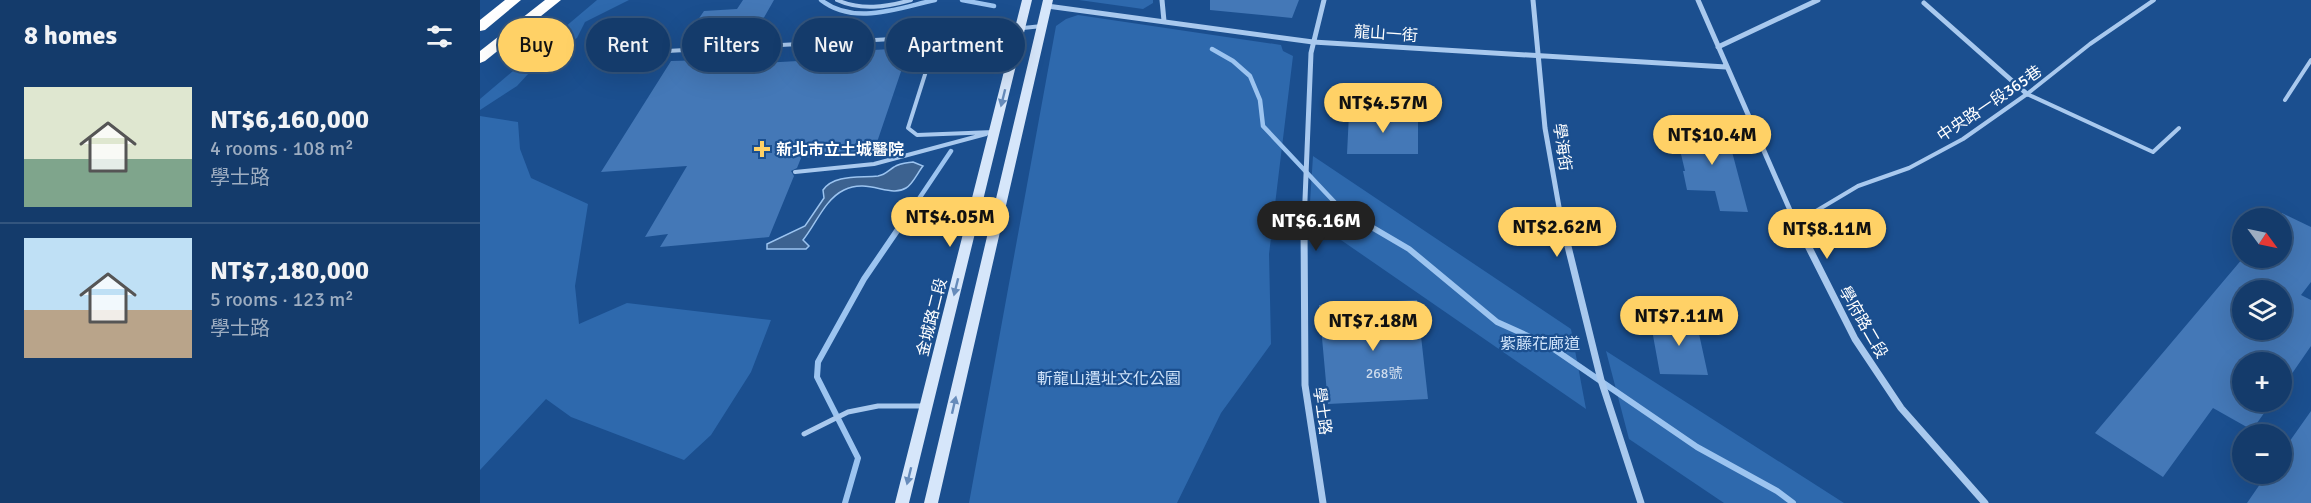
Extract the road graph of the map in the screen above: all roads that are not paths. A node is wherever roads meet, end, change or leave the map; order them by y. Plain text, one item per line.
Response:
1 (514, 0) edge
2 (554, 0) edge
3 (837, 0) edge
4 (911, 0) edge
5 (1027, 0) edge
6 (1162, 0) edge
7 (1324, 0) edge
8 (1533, 0) edge
9 (1698, 0) edge
10 (1818, 0) edge
11 (2154, 0) edge
12 (1047, 3) edge
13 (1924, 3) dead end
14 (1023, 18) edge
15 (1164, 21) junction
16 (1042, 26) junction
17 (480, 27) edge
18 (1025, 27) edge
19 (886, 39) edge
20 (1313, 42) junction
21 (1718, 47) junction
22 (670, 51) edge
23 (1536, 57) junction
24 (480, 58) edge
25 (2311, 60) edge
26 (1726, 67) junction
27 (926, 72) edge
28 (1009, 72) edge
29 (2027, 94) junction
30 (2285, 100) dead end
31 (2179, 128) dead end
32 (994, 132) junction
33 (795, 172) dead end
34 (1796, 223) junction
35 (926, 406) junction
36 (804, 434) dead end
37 (902, 503) edge
38 (932, 503) edge
39 (1323, 503) edge
40 (1641, 503) edge
41 (1985, 503) edge

1 - 17 highway
2 - 24 highway
3 - 4 lane
5 - 14 main road, 金城路二段
6 - 15 street
7 - 20 street, 學士路
8 - 23 street, 學海街
9 - 21 street, 學府路二段
10 - 21 street
11 - 29 lane, 中央路一段365巷
12 - 15 street, 龍山一街
12 - 16 main road
13 - 29 street
15 - 20 street, 龍山一街
16 - 18 lane
38 -> 16 main road
19 - 22 lane
20 - 23 street, 龍山一街
20 - 39 street, 學士路
21 - 26 street, 學府路二段
23 - 26 street, 龍山一街
23 - 40 street, 學海街
25 - 30 lane
26 - 34 street, 學府路二段
27 - 32 lane
28 -> 32 main road, 金城路二段
29 - 31 lane
29 - 34 lane, 中央路一段365巷
32 - 33 lane
32 -> 35 main road, 金城路二段
34 - 41 street, 學府路二段
35 - 36 lane
35 -> 37 main road, 金城路二段

